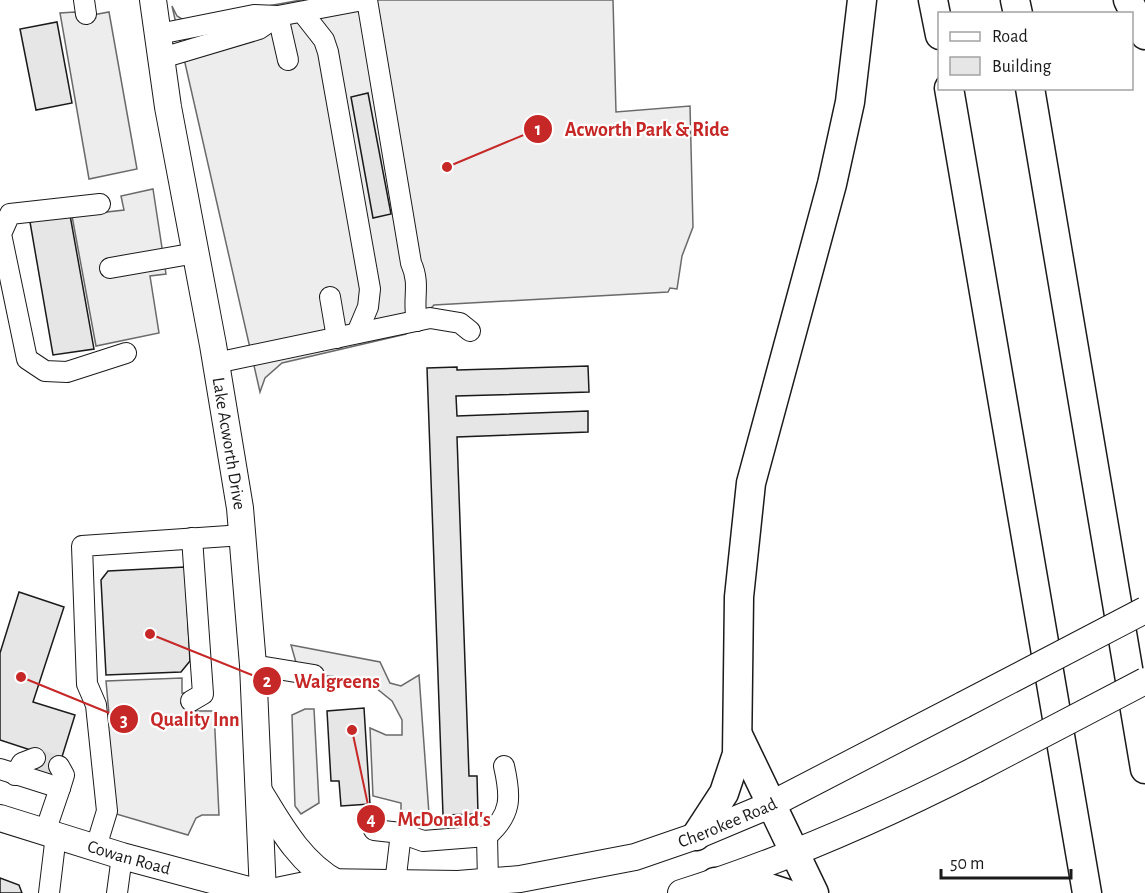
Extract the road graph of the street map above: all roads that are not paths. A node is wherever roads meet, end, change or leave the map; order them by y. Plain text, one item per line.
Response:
1 (153, 0) edge
2 (365, 0) edge
3 (862, 0) edge
4 (933, 0) edge
5 (1128, 0) edge
6 (302, 12) junction
7 (278, 16) junction
8 (938, 29) edge
9 (1145, 35) edge
10 (160, 46) junction
11 (288, 60) dead end
12 (949, 90) edge
13 (1030, 90) edge
14 (100, 204) dead end
15 (196, 254) junction
16 (111, 268) dead end
17 (330, 297) dead end
18 (417, 321) junction
19 (470, 331) dead end
20 (357, 333) junction
21 (337, 338) junction
22 (123, 354) dead end
23 (216, 363) junction
24 (243, 535) junction
25 (192, 538) junction
26 (1145, 610) edge
27 (253, 665) junction
28 (314, 675) dead end
29 (1145, 681) edge
30 (190, 701) dead end
31 (739, 737) junction
32 (35, 758) tunnel mouth
33 (58, 766) dead end
34 (504, 766) dead end
35 (1145, 769) edge
36 (7, 772) edge
37 (60, 788) junction
38 (259, 790) junction
39 (770, 805) junction
40 (0, 818) edge
41 (374, 830) dead end
42 (51, 834) junction
43 (401, 834) junction
44 (487, 836) junction
45 (696, 836) junction
46 (96, 848) junction
47 (797, 853) junction
48 (122, 856) junction
49 (488, 882) junction
50 (715, 882) junction
51 (337, 883) junction
52 (395, 884) junction
53 (49, 893) edge
54 (117, 893) edge
55 (264, 893) edge
56 (681, 893) edge
57 (785, 893) edge
58 (814, 893) edge
59 (1086, 893) edge

1 - 10 main road, Lake Acworth Drive
2 - 6 lane
2 - 18 lane
3 - 31 highway
4 - 8 highway
5 - 9 highway
6 - 7 lane
6 - 20 lane
7 - 10 lane
7 - 11 lane
10 - 15 main road, Lake Acworth Drive
12 - 59 highway
13 - 35 highway
14 - 22 lane
15 - 16 lane
15 - 23 main road, Lake Acworth Drive
17 - 21 lane
18 - 19 lane
18 - 20 lane
20 - 21 lane
21 - 23 lane
23 - 24 main road, Lake Acworth Drive
24 - 25 lane
24 - 27 main road, Lake Acworth Drive
25 - 30 lane
25 - 46 lane
26 - 39 main road, Cherokee Road, bridge
27 - 28 lane
27 - 38 main road, Lake Acworth Drive
29 - 47 main road, bridge
31 - 39 highway
31 - 45 highway
32 - 36 lane
33 - 37 lane
34 - 44 lane
36 - 37 lane
37 - 42 lane
38 - 51 main road
38 - 55 main road, Lake Acworth Drive
39 - 45 main road, Cherokee Road
39 - 47 highway
40 - 42 main road, Cowan Road
41 - 43 lane
42 - 46 main road, Cowan Road
42 - 53 lane
43 - 44 lane
43 - 52 lane
44 - 49 lane
45 - 49 main road, Cherokee Road
46 - 48 main road, Cowan Road
47 - 50 main road
47 - 58 highway
48 - 54 lane
48 - 55 main road, Cowan Road
49 - 52 main road, Cherokee Road
50 - 56 main road
50 - 57 highway
51 - 52 main road, Cherokee Road
51 - 55 main road, Cherokee Road

